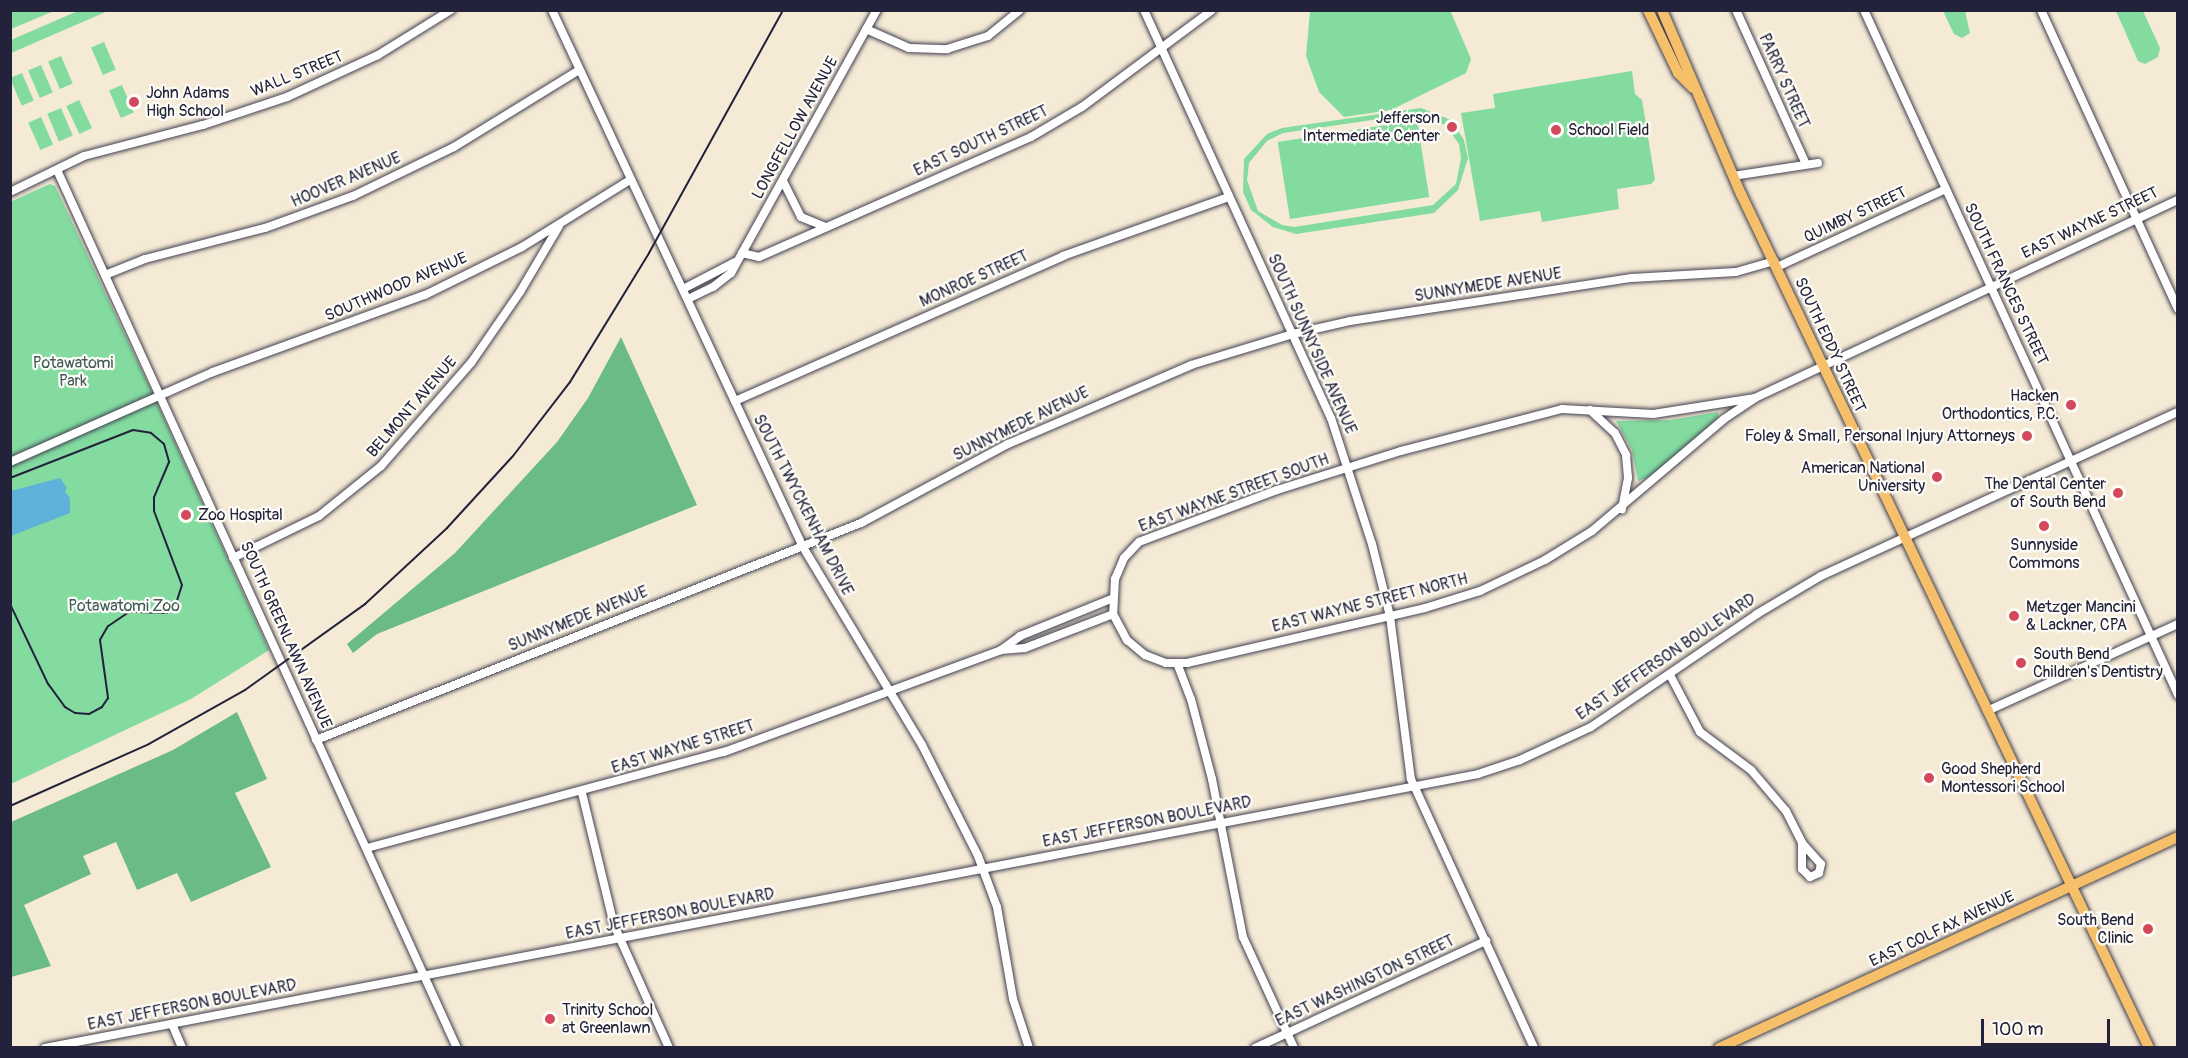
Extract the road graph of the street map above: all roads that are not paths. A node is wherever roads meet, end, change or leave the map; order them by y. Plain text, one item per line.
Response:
1 (452, 10) edge
2 (552, 10) edge
3 (877, 10) edge
4 (1020, 10) edge
5 (1144, 10) edge
6 (1212, 10) edge
7 (1648, 10) edge
8 (1662, 10) edge
9 (1736, 10) edge
10 (1864, 10) edge
11 (2041, 10) edge
12 (866, 29) junction
13 (1160, 46) junction
14 (579, 70) junction
15 (1693, 88) junction
16 (1818, 163) dead end
17 (1806, 164) junction
18 (57, 170) junction
19 (1733, 176) junction
20 (630, 180) junction
21 (783, 181) junction
22 (1946, 189) junction
23 (10, 192) edge
24 (1229, 197) junction
25 (2178, 200) edge
26 (2136, 218) junction
27 (560, 223) junction
28 (827, 227) junction
29 (740, 256) junction
30 (1776, 264) junction
31 (105, 275) junction
32 (1990, 286) junction
33 (683, 289) junction
34 (688, 299) junction
35 (2178, 309) edge
36 (1293, 334) junction
37 (1823, 364) junction
38 (161, 397) junction
39 (1755, 398) junction
40 (735, 401) junction
41 (1589, 410) junction
42 (2178, 412) edge
43 (10, 462) edge
44 (2070, 462) junction
45 (1348, 468) junction
46 (1622, 510) junction
47 (1907, 536) junction
48 (803, 547) junction
49 (233, 558) junction
50 (1111, 599) junction
51 (1113, 614) junction
52 (1390, 616) junction
53 (2178, 624) edge
54 (2150, 636) junction
55 (1001, 650) junction
56 (1177, 663) junction
57 (1670, 675) junction
58 (890, 693) junction
59 (2178, 695) edge
60 (1987, 711) junction
61 (316, 740) junction
62 (1414, 786) junction
63 (582, 794) junction
64 (1221, 824) junction
65 (2178, 837) edge
66 (1802, 843) dead end
67 (367, 848) junction
68 (983, 868) junction
69 (2071, 887) junction
70 (619, 939) junction
71 (1486, 941) junction
72 (425, 976) junction
73 (172, 1024) junction
74 (1287, 1033) junction
75 (45, 1047) edge
76 (182, 1047) edge
77 (457, 1047) edge
78 (669, 1047) edge
79 (1029, 1047) edge
80 (1255, 1047) edge
81 (1294, 1047) edge
82 (1534, 1047) edge
83 (1721, 1047) edge
84 (2149, 1047) edge

1 - 18 street, WALL STREET
2 - 14 street, SOUTH TWYCKENHAM DRIVE
3 - 12 street, LONGFELLOW AVENUE
4 - 12 street
5 - 13 street, SOUTH SUNNYSIDE AVENUE
6 - 13 street, EAST SOUTH STREET
7 - 15 main road, SOUTH EDDY STREET
8 - 15 main road, SOUTH EDDY STREET
9 - 17 street, PARRY STREET
10 - 22 street, SOUTH FRANCES STREET
11 - 26 street
12 - 21 street, LONGFELLOW AVENUE
13 - 24 street, SOUTH SUNNYSIDE AVENUE
13 - 28 street, EAST SOUTH STREET
14 - 20 street, SOUTH TWYCKENHAM DRIVE
14 - 31 street, HOOVER AVENUE
15 - 19 main road, SOUTH EDDY STREET
16 - 17 street
17 - 19 street
18 - 23 street, WALL STREET
18 - 31 street, SOUTH GREENLAWN AVENUE
19 - 30 main road, SOUTH EDDY STREET
20 - 27 street, SOUTHWOOD AVENUE
20 - 33 street, SOUTH TWYCKENHAM DRIVE
21 - 28 street
21 - 29 street, LONGFELLOW AVENUE
22 - 30 street, QUIMBY STREET
22 - 32 street, SOUTH FRANCES STREET
24 - 36 street, SOUTH SUNNYSIDE AVENUE
24 - 40 street, MONROE STREET
25 - 26 street, EAST WAYNE STREET
26 - 32 street, EAST WAYNE STREET
26 - 35 street
27 - 38 street, SOUTHWOOD AVENUE
27 - 49 street, BELMONT AVENUE
28 - 29 street, EAST SOUTH STREET
29 - 33 street
29 - 34 street, LONGFELLOW AVENUE
30 - 36 street, SUNNYMEDE AVENUE
30 - 37 main road, SOUTH EDDY STREET
31 - 38 street, SOUTH GREENLAWN AVENUE
32 - 37 street, EAST WAYNE STREET
32 - 44 street, SOUTH FRANCES STREET
33 - 34 street, SOUTH TWYCKENHAM DRIVE
34 - 40 street, SOUTH TWYCKENHAM DRIVE
36 - 45 street, SOUTH SUNNYSIDE AVENUE
36 - 48 street, SUNNYMEDE AVENUE
37 - 39 street, EAST WAYNE STREET
37 - 47 main road, SOUTH EDDY STREET
38 - 43 street, SOUTHWOOD AVENUE
38 - 49 street, SOUTH GREENLAWN AVENUE
39 - 41 street, EAST WAYNE STREET SOUTH
39 - 46 street, EAST WAYNE STREET NORTH
40 - 48 street, SOUTH TWYCKENHAM DRIVE
41 - 45 street, EAST WAYNE STREET SOUTH
41 - 46 street
42 - 44 street, EAST JEFFERSON BOULEVARD
44 - 47 street, EAST JEFFERSON BOULEVARD
44 - 54 street, SOUTH FRANCES STREET
45 - 50 street, EAST WAYNE STREET SOUTH
45 - 52 street, SOUTH SUNNYSIDE AVENUE
46 - 52 street, EAST WAYNE STREET NORTH
47 - 57 street, EAST JEFFERSON BOULEVARD
47 - 60 main road, SOUTH EDDY STREET
48 - 58 street, SOUTH TWYCKENHAM DRIVE
48 - 61 street, SUNNYMEDE AVENUE
49 - 61 street, SOUTH GREENLAWN AVENUE
50 - 51 street, EAST WAYNE STREET NORTH
50 - 55 street, EAST WAYNE STREET
51 - 55 street, EAST WAYNE STREET
51 - 56 street, EAST WAYNE STREET NORTH
52 - 56 street, EAST WAYNE STREET NORTH
52 - 62 street, SOUTH SUNNYSIDE AVENUE
53 - 54 street
54 - 59 street, SOUTH FRANCES STREET
54 - 60 street
55 - 58 street, EAST WAYNE STREET
56 - 64 street
57 - 62 street, EAST JEFFERSON BOULEVARD
57 - 66 street
58 - 63 street, EAST WAYNE STREET
58 - 68 street, SOUTH TWYCKENHAM DRIVE
60 - 69 main road, SOUTH EDDY STREET
61 - 67 street, SOUTH GREENLAWN AVENUE
62 - 64 street, EAST JEFFERSON BOULEVARD
62 - 71 street, SOUTH SUNNYSIDE AVENUE
63 - 67 street, EAST WAYNE STREET
63 - 70 street
64 - 68 street, EAST JEFFERSON BOULEVARD
64 - 74 street
65 - 69 main road, EAST COLFAX AVENUE
67 - 72 street, SOUTH GREENLAWN AVENUE
68 - 70 street, EAST JEFFERSON BOULEVARD
68 - 79 street, SOUTH TWYCKENHAM DRIVE
69 - 83 main road, EAST COLFAX AVENUE
69 - 84 main road, SOUTH EDDY STREET
70 - 72 street, EAST JEFFERSON BOULEVARD
70 - 78 street
71 - 74 street, EAST WASHINGTON STREET
71 - 82 street, SOUTH SUNNYSIDE AVENUE
72 - 73 street, EAST JEFFERSON BOULEVARD
72 - 77 street, SOUTH GREENLAWN AVENUE
73 - 75 street, EAST JEFFERSON BOULEVARD
73 - 76 street
74 - 80 street, EAST WASHINGTON STREET
74 - 81 street

